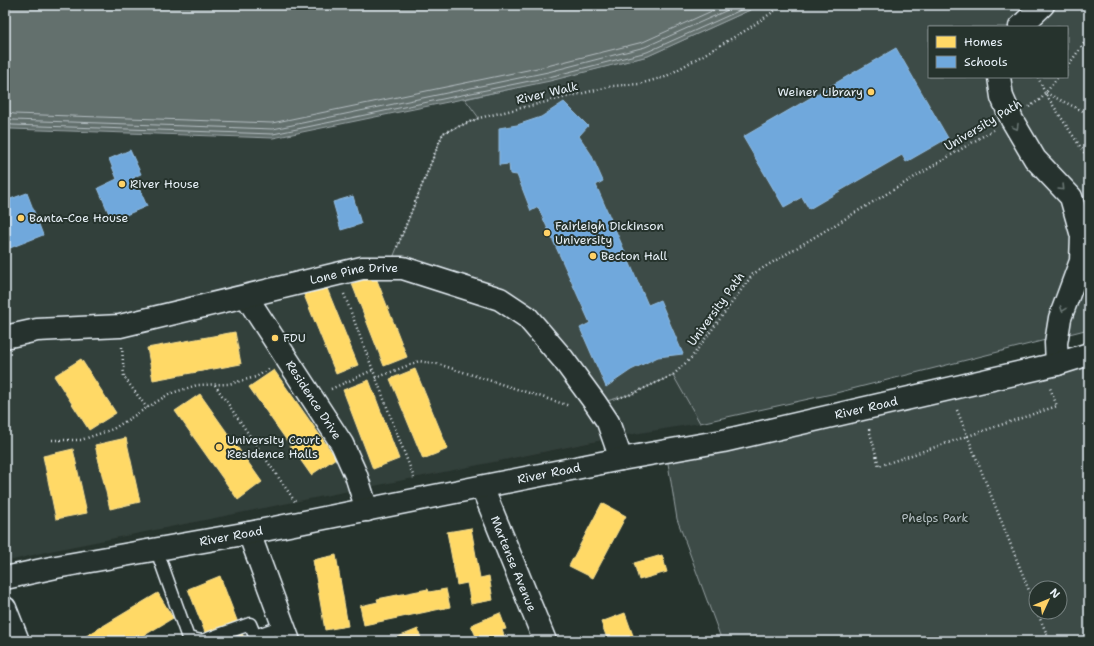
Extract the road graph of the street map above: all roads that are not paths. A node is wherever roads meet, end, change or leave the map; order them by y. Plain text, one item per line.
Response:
1 (1043, 5) edge
2 (1021, 26) edge
3 (999, 78) edge
4 (246, 296) junction
5 (5, 337) edge
6 (1089, 354) edge
7 (1050, 365) junction
8 (621, 459) junction
9 (482, 488) junction
10 (367, 510) junction
11 (249, 533) junction
12 (157, 551) junction
13 (5, 578) edge
14 (5, 608) edge
15 (286, 633) edge
16 (18, 641) edge
17 (544, 641) edge

1 - 2 street
3 -> 7 street
4 - 5 street, Lone Pine Drive
4 - 8 street, Lone Pine Drive
4 - 10 street, Residence Drive
6 - 7 street, River Road
7 - 8 street, River Road
8 - 9 street, River Road
9 - 10 street, River Road
9 - 17 street, Martense Avenue
10 - 11 street, River Road
11 - 12 street, River Road
11 - 15 street
12 - 13 street, River Road
12 - 15 lane
14 - 16 street

